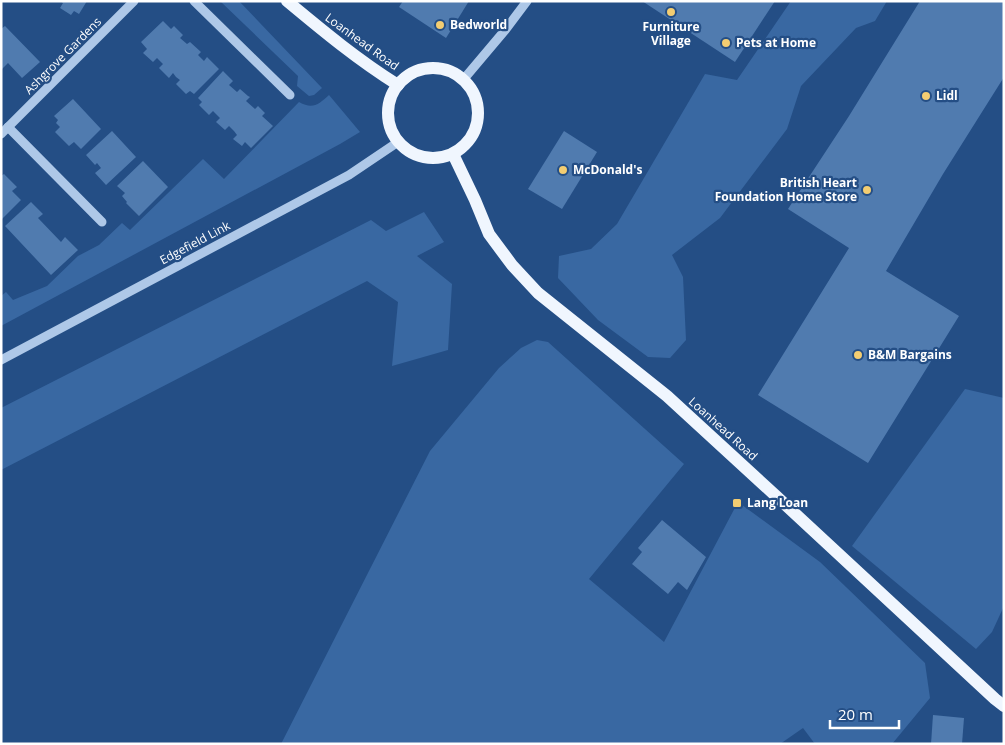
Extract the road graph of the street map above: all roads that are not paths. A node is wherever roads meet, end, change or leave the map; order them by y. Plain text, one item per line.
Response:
1 (134, 1) edge
2 (194, 1) edge
3 (287, 1) edge
4 (527, 1) edge
5 (463, 80) junction
6 (398, 85) junction
7 (290, 95) dead end
8 (5, 131) edge
9 (398, 142) junction
10 (453, 154) junction
11 (102, 222) dead end
12 (1, 360) edge
13 (1004, 706) edge

1 - 8 street, Ashgrove Gardens
2 - 7 street
3 - 6 main road, Loanhead Road
4 - 5 street
5 - 6 main road
5 - 10 main road
6 - 9 main road
8 - 11 street, Ashgrove Gardens
9 - 10 main road
9 - 12 street, Edgefield Link
10 - 13 main road, Loanhead Road

